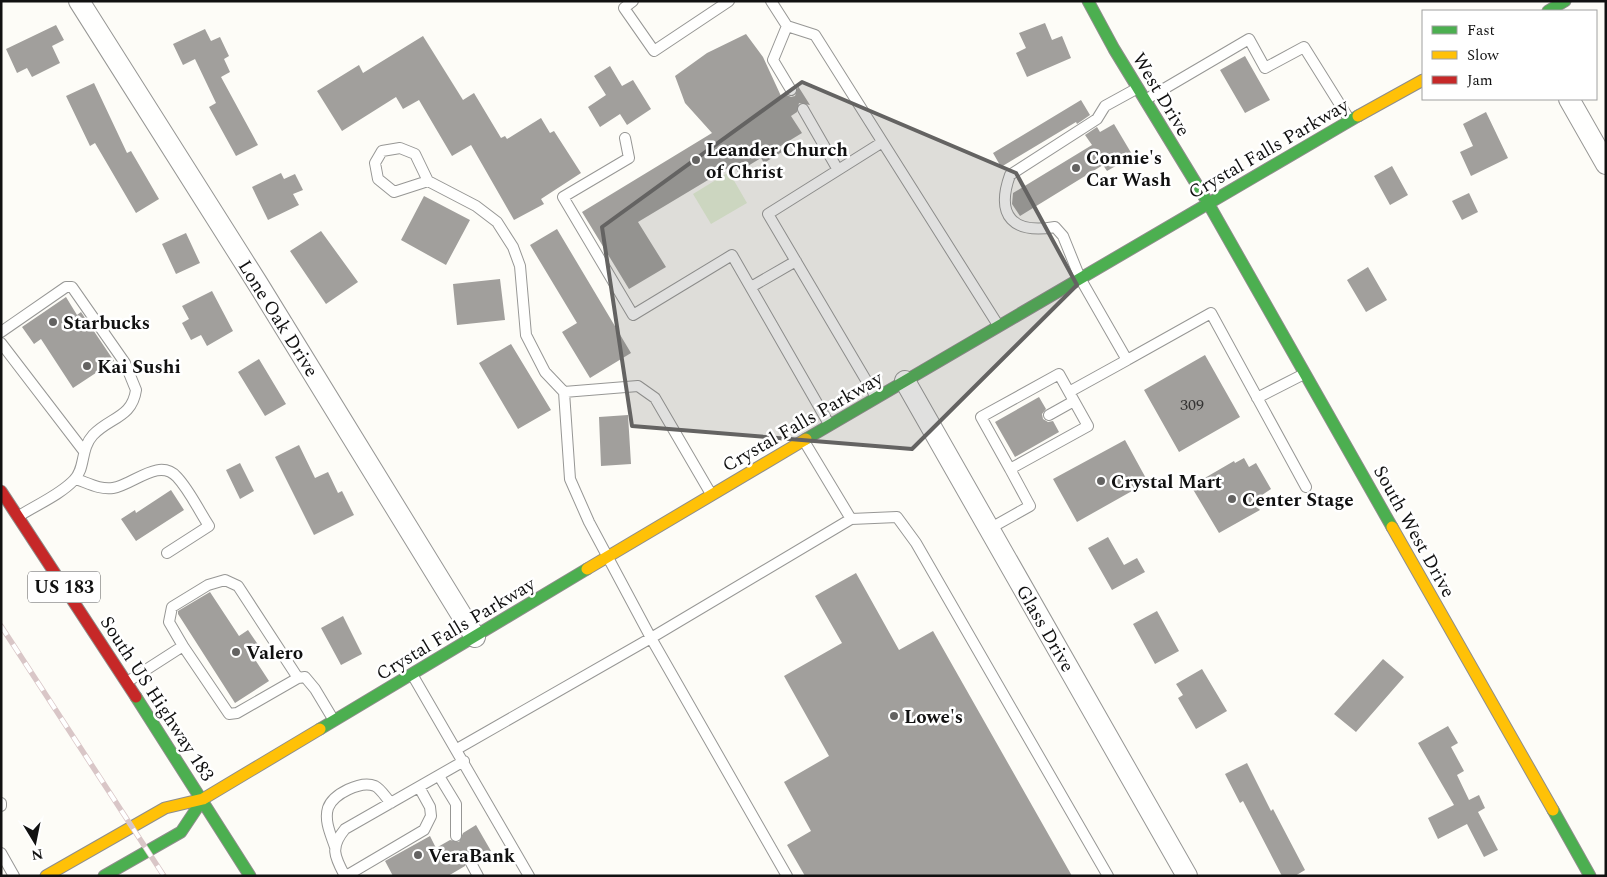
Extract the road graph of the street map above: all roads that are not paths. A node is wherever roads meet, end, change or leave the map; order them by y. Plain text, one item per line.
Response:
1 (79, 1) edge
2 (633, 1) edge
3 (729, 1) edge
4 (771, 1) edge
5 (1088, 1) edge
6 (1565, 1) edge
7 (1550, 10) edge
8 (787, 26) junction
9 (1422, 81) edge
10 (1138, 88) junction
11 (791, 90) dead end
12 (1145, 100) junction
13 (1570, 100) edge
14 (803, 109) dead end
15 (1350, 120) junction
16 (625, 138) dead end
17 (881, 143) junction
18 (1606, 164) edge
19 (838, 170) junction
20 (428, 181) junction
21 (1208, 203) junction
22 (796, 261) junction
23 (1080, 278) junction
24 (751, 287) junction
25 (999, 326) junction
26 (2, 331) edge
27 (1, 343) edge
28 (1128, 360) junction
29 (1305, 373) junction
30 (905, 381) junction
31 (564, 392) junction
32 (1072, 397) junction
33 (876, 398) junction
34 (1257, 398) junction
35 (1049, 415) dead end
36 (830, 425) junction
37 (804, 440) junction
38 (83, 450) junction
39 (1010, 469) junction
40 (76, 478) junction
41 (1306, 487) dead end
42 (1, 491) edge
43 (711, 495) junction
44 (18, 516) junction
45 (851, 519) junction
46 (989, 529) junction
47 (167, 553) dead end
48 (606, 558) junction
49 (476, 637) junction
50 (651, 638) junction
51 (184, 646) junction
52 (412, 675) junction
53 (298, 678) junction
54 (127, 682) junction
55 (333, 720) junction
56 (456, 748) junction
57 (464, 761) junction
58 (439, 776) junction
59 (419, 787) junction
60 (203, 799) junction
61 (391, 803) junction
62 (456, 836) dead end
63 (335, 847) junction
64 (1, 853) edge
65 (471, 863) dead end
66 (14, 876) edge
67 (46, 876) edge
68 (104, 876) edge
69 (250, 876) edge
70 (345, 876) edge
71 (478, 876) edge
72 (529, 876) edge
73 (787, 876) edge
74 (1108, 876) edge
75 (1186, 876) edge
76 (1590, 876) edge

1 - 49 street, Lone Oak Drive
2 - 3 lane
4 - 8 lane
5 - 10 main road, West Drive
6 - 7 main road
8 - 11 lane
8 - 17 lane
9 - 15 main road, Crystal Falls Parkway
10 - 12 main road, West Drive
10 - 23 lane
12 - 15 lane
12 - 21 main road, West Drive
13 - 18 street
14 - 19 lane
15 - 21 main road, Crystal Falls Parkway
16 - 24 lane
17 - 19 lane
17 - 25 lane
19 - 22 lane
20 - 20 lane
20 - 31 lane
21 - 23 main road, Crystal Falls Parkway
21 - 29 main road, South West Drive
22 - 24 lane
22 - 33 lane
23 - 25 main road, Crystal Falls Parkway
23 - 28 lane
24 - 36 lane
25 - 30 main road, Crystal Falls Parkway
26 - 38 lane
27 - 38 lane
28 - 32 lane
28 - 34 lane
29 - 34 lane
29 - 76 main road, South West Drive
30 - 33 main road, Crystal Falls Parkway
30 - 46 street, Glass Drive
31 - 43 lane
31 - 48 lane
32 - 35 lane
32 - 39 lane
32 - 39 lane
33 - 36 main road, Crystal Falls Parkway
34 - 41 lane
36 - 37 main road, Crystal Falls Parkway
37 - 43 main road, Crystal Falls Parkway
37 - 45 lane
38 - 40 lane
39 - 46 lane
40 - 44 lane
40 - 47 lane
42 - 44 main road, South US Highway 183 / US 183
43 - 48 main road, Crystal Falls Parkway
44 - 54 main road, South US Highway 183 / US 183
45 - 50 lane
45 - 74 lane
46 - 75 street, Glass Drive
48 - 49 main road, Crystal Falls Parkway
48 - 50 lane
49 - 52 main road, Crystal Falls Parkway
50 - 56 lane
50 - 73 lane
51 - 53 lane
51 - 53 lane
51 - 54 lane
52 - 55 main road, Crystal Falls Parkway
52 - 56 lane
53 - 55 lane
54 - 60 main road, South US Highway 183 / US 183
55 - 60 main road, Crystal Falls Parkway
56 - 57 lane
57 - 58 lane
57 - 72 lane
58 - 59 lane
58 - 62 lane
59 - 61 lane
59 - 70 lane
60 - 67 main road
60 - 68 main road
60 - 69 main road, South US Highway 183 / US 183
61 - 63 lane
61 - 63 lane
63 - 70 lane
64 - 66 lane
65 - 71 lane

